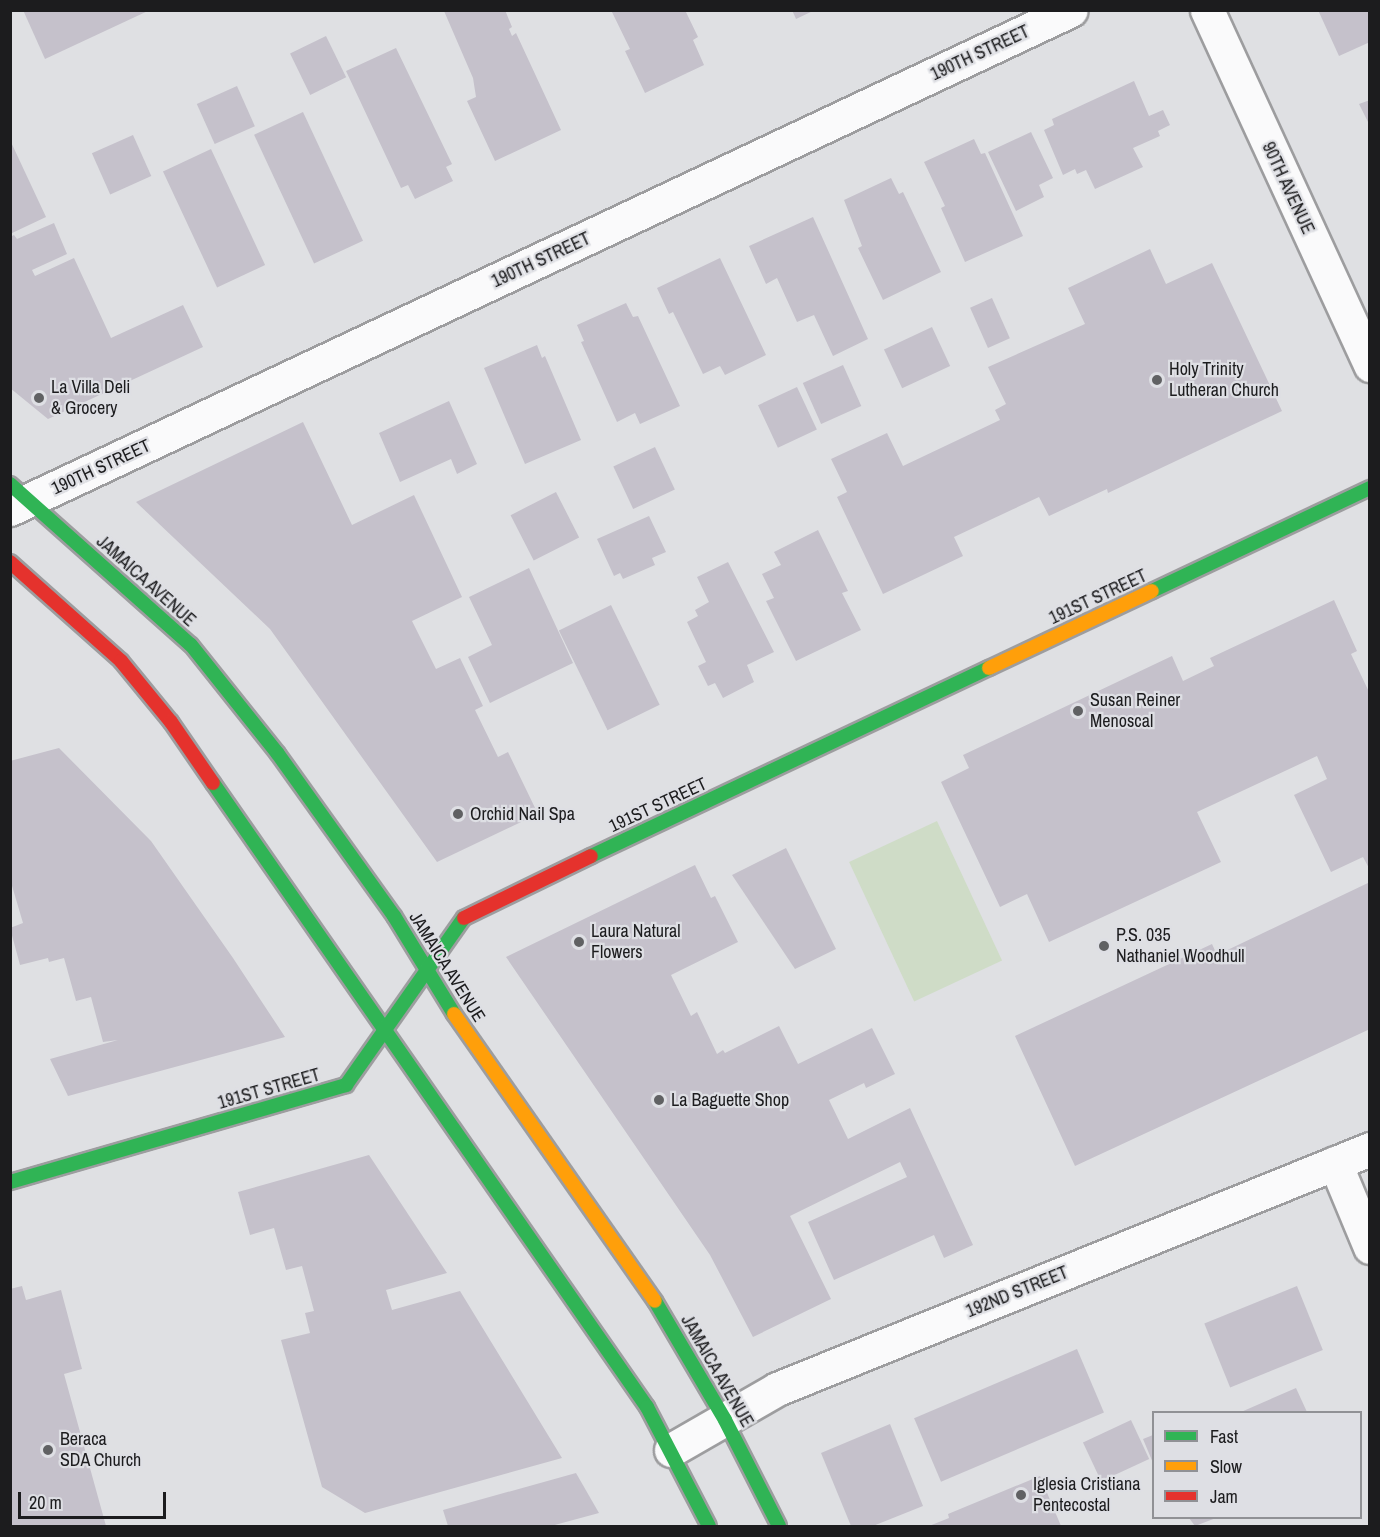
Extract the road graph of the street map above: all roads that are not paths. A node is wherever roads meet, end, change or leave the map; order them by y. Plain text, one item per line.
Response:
1 (1071, 10) edge
2 (1207, 10) edge
3 (1370, 365) edge
4 (1370, 488) edge
5 (17, 498) edge
6 (10, 562) edge
7 (427, 971) junction
8 (385, 1030) junction
9 (1370, 1149) edge
10 (1335, 1163) junction
11 (10, 1182) edge
12 (1370, 1247) edge
13 (725, 1420) junction
14 (671, 1450) junction
15 (709, 1527) edge
16 (779, 1527) edge

1 - 5 street, 190TH STREET
2 - 3 street, 90TH AVENUE
4 - 7 main road, 191ST STREET
5 - 7 main road, JAMAICA AVENUE
6 - 8 main road
7 - 8 main road, 191ST STREET
7 - 13 main road, JAMAICA AVENUE
8 - 11 main road, 191ST STREET
8 - 14 main road
9 - 10 street, 192ND STREET
10 - 12 street
10 - 13 street, 192ND STREET
13 - 14 street, 192ND STREET
13 - 16 main road, JAMAICA AVENUE
14 - 15 main road

